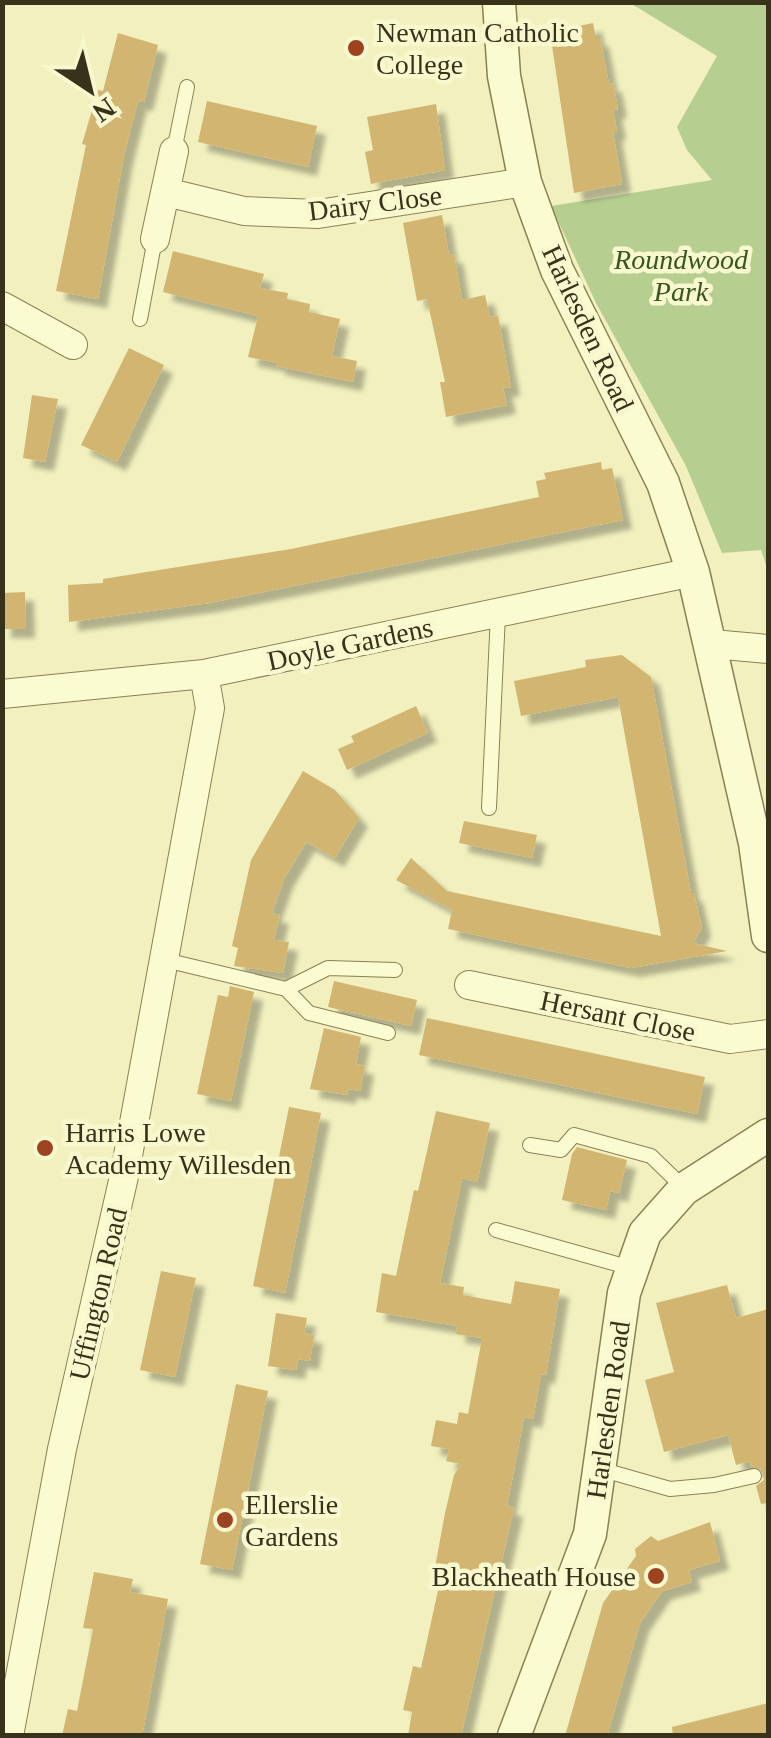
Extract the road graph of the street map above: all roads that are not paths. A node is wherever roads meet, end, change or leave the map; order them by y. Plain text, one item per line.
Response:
1 (499, 2) edge
2 (187, 87) dead end
3 (174, 151) joint
4 (525, 182) junction
5 (166, 192) junction
6 (155, 239) joint
7 (2, 306) edge
8 (140, 319) dead end
9 (73, 345) dead end
10 (693, 572) junction
11 (498, 614) junction
12 (712, 644) junction
13 (768, 649) edge
14 (204, 674) junction
15 (2, 694) edge
16 (490, 808) dead end
17 (768, 936) edge
18 (166, 960) junction
19 (395, 970) dead end
20 (469, 985) dead end
21 (286, 988) junction
22 (388, 1033) dead end
23 (768, 1034) edge
24 (768, 1134) edge
25 (530, 1145) dead end
26 (684, 1189) junction
27 (496, 1230) dead end
28 (631, 1268) junction
29 (600, 1468) junction
30 (754, 1476) dead end
31 (9, 1736) edge
32 (514, 1736) edge

1 - 4 street, Harlesden Road
2 - 3 lane
3 - 5 street
4 - 5 street, Dairy Close
4 - 10 street, Harlesden Road
5 - 6 street
6 - 8 lane
7 - 9 street
10 - 11 street, Doyle Gardens
10 - 12 street, Harlesden Road
11 - 14 street, Doyle Gardens
11 - 16 lane
12 - 13 street
12 - 17 street, Harlesden Road
14 - 15 street, Doyle Gardens
14 - 18 street, Uffington Road
18 - 21 lane
18 - 31 street, Uffington Road
19 - 21 lane
20 - 23 street, Hersant Close
21 - 22 lane
24 - 26 street, Harlesden Road
25 - 26 lane
26 - 28 street, Harlesden Road
27 - 28 lane
28 - 29 street, Harlesden Road
29 - 30 lane
29 - 32 street, Harlesden Road

